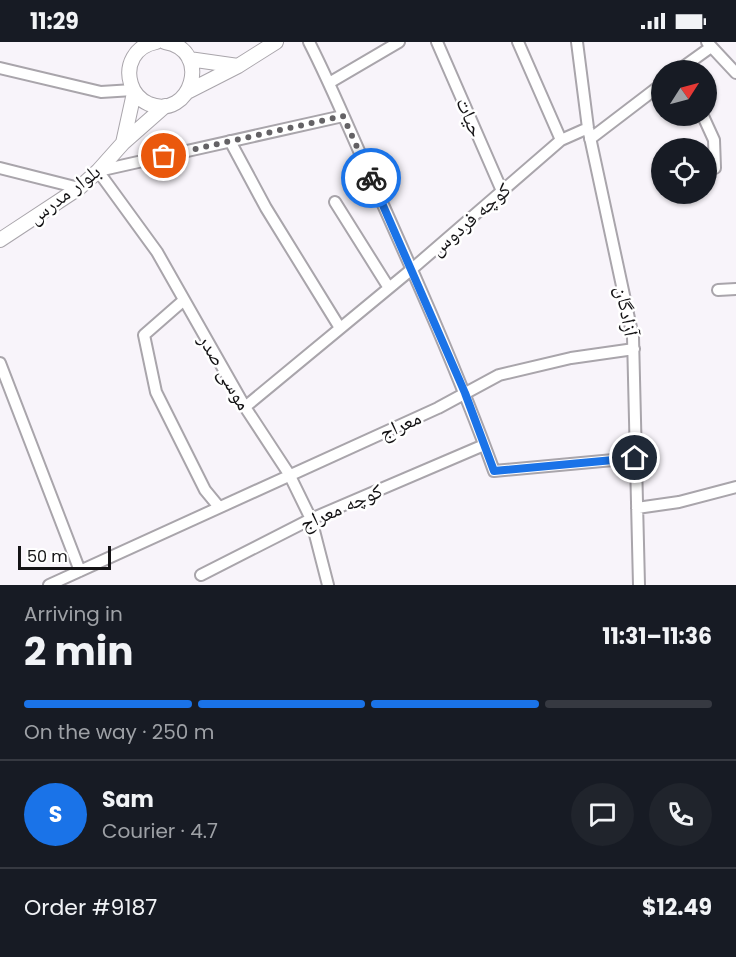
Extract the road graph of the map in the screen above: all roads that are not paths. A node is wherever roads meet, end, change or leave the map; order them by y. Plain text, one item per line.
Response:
1 (152, 42) edge
2 (165, 42) edge
3 (276, 42) edge
4 (309, 42) edge
5 (399, 42) edge
6 (437, 42) edge
7 (518, 42) edge
8 (576, 42) edge
9 (709, 44) edge
10 (182, 49) edge
11 (692, 60) edge
12 (238, 66) junction
13 (0, 68) edge
14 (736, 73) edge
15 (330, 83) junction
16 (133, 92) junction
17 (187, 92) junction
18 (651, 92) edge
19 (165, 106) junction
20 (343, 116) junction
21 (589, 134) junction
22 (561, 140) junction
23 (230, 141) junction
24 (123, 143) junction
25 (0, 168) edge
26 (98, 171) junction
27 (79, 188) junction
28 (502, 191) junction
29 (335, 202) dead end
30 (4, 234) edge
31 (412, 269) junction
32 (389, 288) junction
33 (736, 289) edge
34 (718, 290) dead end
35 (184, 300) junction
36 (340, 328) junction
37 (634, 349) junction
38 (0, 363) edge
39 (465, 393) junction
40 (245, 407) junction
41 (484, 445) junction
42 (635, 458) junction
43 (289, 474) junction
44 (736, 487) edge
45 (219, 507) junction
46 (637, 508) junction
47 (311, 519) junction
48 (80, 571) junction
49 (201, 575) dead end
50 (50, 585) edge
51 (328, 585) edge
52 (639, 585) edge

1 - 16 main road
2 - 10 main road
3 - 12 main road, بلوار مدرس
4 - 15 street
5 - 15 street
6 - 28 street, حیات
7 - 22 street
8 - 21 street, آزادگان
9 - 11 street
9 - 14 street
10 - 12 main road
10 - 17 main road
12 - 17 main road, بلوار مدرس
13 - 16 street
15 - 20 street
16 - 19 main road
16 - 24 main road
17 - 19 main road, بلوار مدرس
18 - 21 street, کوچه فردوس
19 - 24 main road, بلوار مدرس
20 - 23 street
20 - 31 street
21 - 22 street, کوچه فردوس
21 - 37 street, آزادگان
22 - 28 street, کوچه فردوس
23 - 26 street
23 - 36 street
24 - 26 main road, بلوار مدرس
25 - 27 street
26 - 27 main road, بلوار مدرس
26 - 35 street, موسی صدر
27 - 30 main road, بلوار مدرس
28 - 31 street, کوچه فردوس
29 - 32 street
31 - 32 street, کوچه فردوس
31 - 39 street
32 - 36 street, کوچه فردوس
33 - 34 street
35 - 40 street, موسی صدر
35 - 45 street
36 - 40 street, کوچه فردوس
37 - 39 street, معراج
37 - 42 street, آزادگان
38 - 48 street
39 - 41 street
39 - 43 street, معراج
40 - 43 street, موسی صدر
41 - 42 street
41 - 47 street, کوچه معراج
42 - 46 street, آزادگان
43 - 45 street, معراج
43 - 47 street, موسی صدر
44 - 46 street
45 - 48 street, معراج
46 - 52 street, آزادگان
47 - 49 street, کوچه معراج
47 - 51 street, موسی صدر
48 - 50 street, معراج

